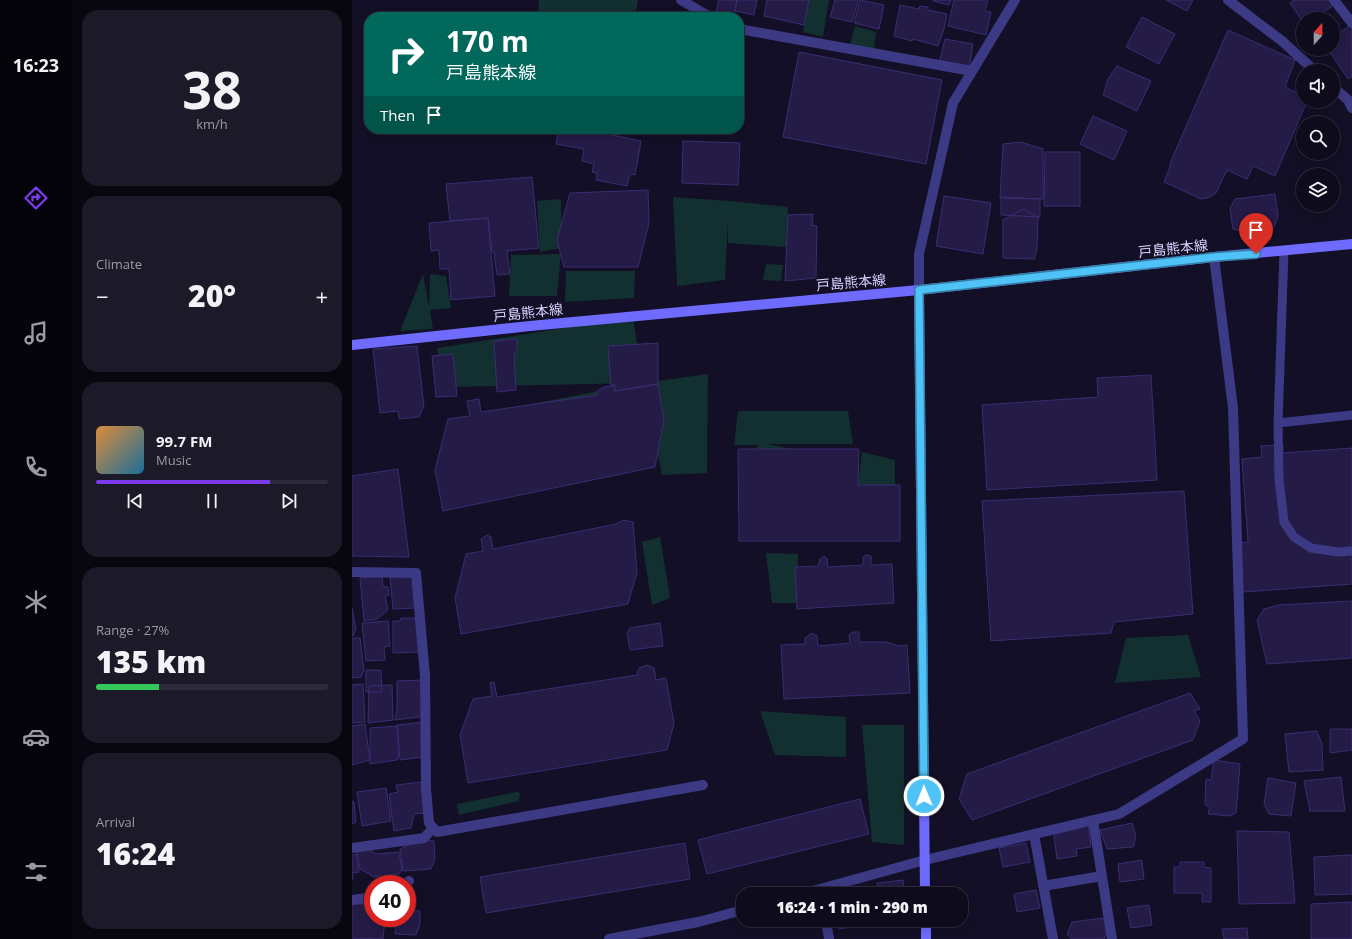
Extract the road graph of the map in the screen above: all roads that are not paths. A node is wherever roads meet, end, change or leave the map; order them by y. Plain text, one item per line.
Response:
1 (681, 0) edge
2 (1015, 0) edge
3 (1228, 0) edge
4 (1334, 0) edge
5 (701, 12) edge
6 (1352, 23) edge
7 (744, 30) edge
8 (1307, 64) edge
9 (972, 71) junction
10 (1340, 93) edge
11 (1351, 102) edge
12 (1352, 244) edge
13 (1284, 252) junction
14 (1214, 257) junction
15 (919, 290) junction
16 (352, 345) edge
17 (1352, 416) edge
18 (1278, 423) junction
19 (1352, 551) edge
20 (352, 572) edge
21 (703, 785) dead end
22 (1093, 820) junction
23 (433, 828) junction
24 (1034, 834) junction
25 (352, 848) edge
26 (925, 860) junction
27 (1102, 876) junction
28 (1043, 886) junction
29 (835, 887) edge
30 (925, 887) edge
31 (364, 898) edge
32 (352, 900) edge
33 (736, 912) edge
34 (827, 927) edge
35 (926, 927) edge
36 (609, 939) edge
37 (829, 939) edge
38 (926, 939) edge
39 (1053, 939) edge
40 (1112, 939) edge

1 - 5 street
2 - 9 street
3 - 8 street
4 - 6 street
7 - 9 street
9 - 15 street
10 - 11 street
12 - 13 main road, 戸島熊本線
13 - 14 main road, 戸島熊本線
13 - 18 lane
14 - 15 main road, 戸島熊本線
14 - 22 street
15 - 16 main road, 戸島熊本線
15 - 26 main road
17 - 18 lane
18 - 19 lane
20 - 23 street
21 - 23 street
22 - 24 street
22 - 27 street
23 - 25 street
24 - 26 street
24 - 28 street
26 - 29 street
26 - 30 main road
27 - 28 street
27 - 40 street
28 - 39 street
31 - 32 street
33 - 36 street
34 - 37 street
35 - 38 main road

